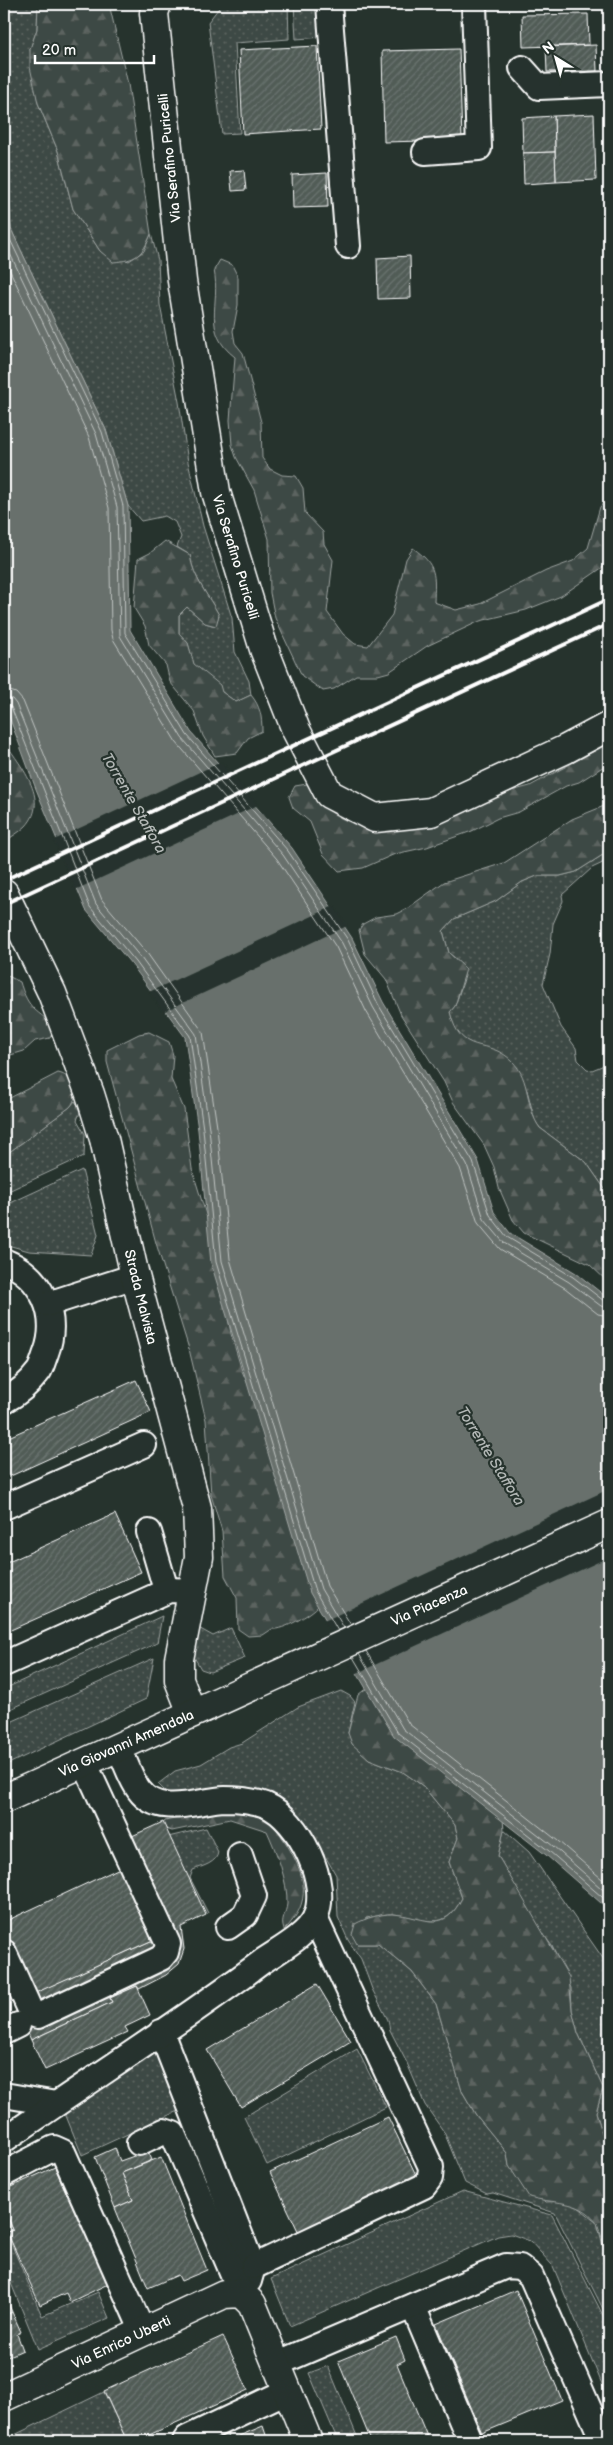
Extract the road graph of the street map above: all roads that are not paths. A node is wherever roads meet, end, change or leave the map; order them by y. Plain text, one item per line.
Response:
1 (157, 4) edge
2 (329, 4) edge
3 (474, 4) edge
4 (522, 68) dead end
5 (609, 84) edge
6 (425, 152) dead end
7 (348, 246) dead end
8 (609, 726) edge
9 (4, 893) edge
10 (4, 1261) edge
11 (135, 1276) junction
12 (48, 1304) junction
13 (4, 1401) edge
14 (144, 1444) dead end
15 (4, 1507) edge
16 (609, 1524) edge
17 (149, 1532) dead end
18 (181, 1590) junction
19 (4, 1664) edge
20 (248, 1687) joint
21 (192, 1713) junction
22 (118, 1746) junction
23 (84, 1762) junction
24 (4, 1799) edge
25 (240, 1855) dead end
26 (315, 1918) junction
27 (228, 1927) dead end
28 (4, 1952) edge
29 (161, 2032) junction
30 (4, 2095) edge
31 (56, 2104) junction
32 (4, 2140) edge
33 (139, 2143) dead end
34 (4, 2174) edge
35 (253, 2267) junction
36 (243, 2295) junction
37 (413, 2306) junction
38 (143, 2332) junction
39 (276, 2364) junction
40 (288, 2391) junction
41 (4, 2397) edge
42 (186, 2441) edge
43 (308, 2441) edge
44 (470, 2441) edge
45 (596, 2441) edge

1 - 8 street, Via Serafino Puricelli
2 - 7 lane
3 - 6 lane
4 - 5 lane
9 - 11 street, Strada Malvista
10 - 12 lane
11 - 12 lane
11 - 18 street, Strada Malvista
12 - 13 lane
14 - 15 lane
16 - 20 street, Via Piacenza
17 - 18 lane
18 - 19 lane
18 - 21 street, Strada Malvista
20 - 21 street, Via Giovanni Amendola
21 - 22 street, Via Giovanni Amendola
22 - 23 street, Via Giovanni Amendola
22 - 26 lane
23 - 24 street, Via Giovanni Amendola
23 - 28 lane
25 - 27 lane
26 - 29 lane
26 - 35 lane
29 - 31 lane
29 - 35 lane
30 - 31 lane
31 - 32 lane
33 - 36 lane
34 - 38 lane
35 - 36 lane
36 - 38 street, Via Enrico Uberti
36 - 39 street
37 - 39 lane
37 - 44 lane
37 - 45 lane
38 - 41 street, Via Enrico Uberti
39 - 40 street
40 - 42 lane
40 - 43 street

